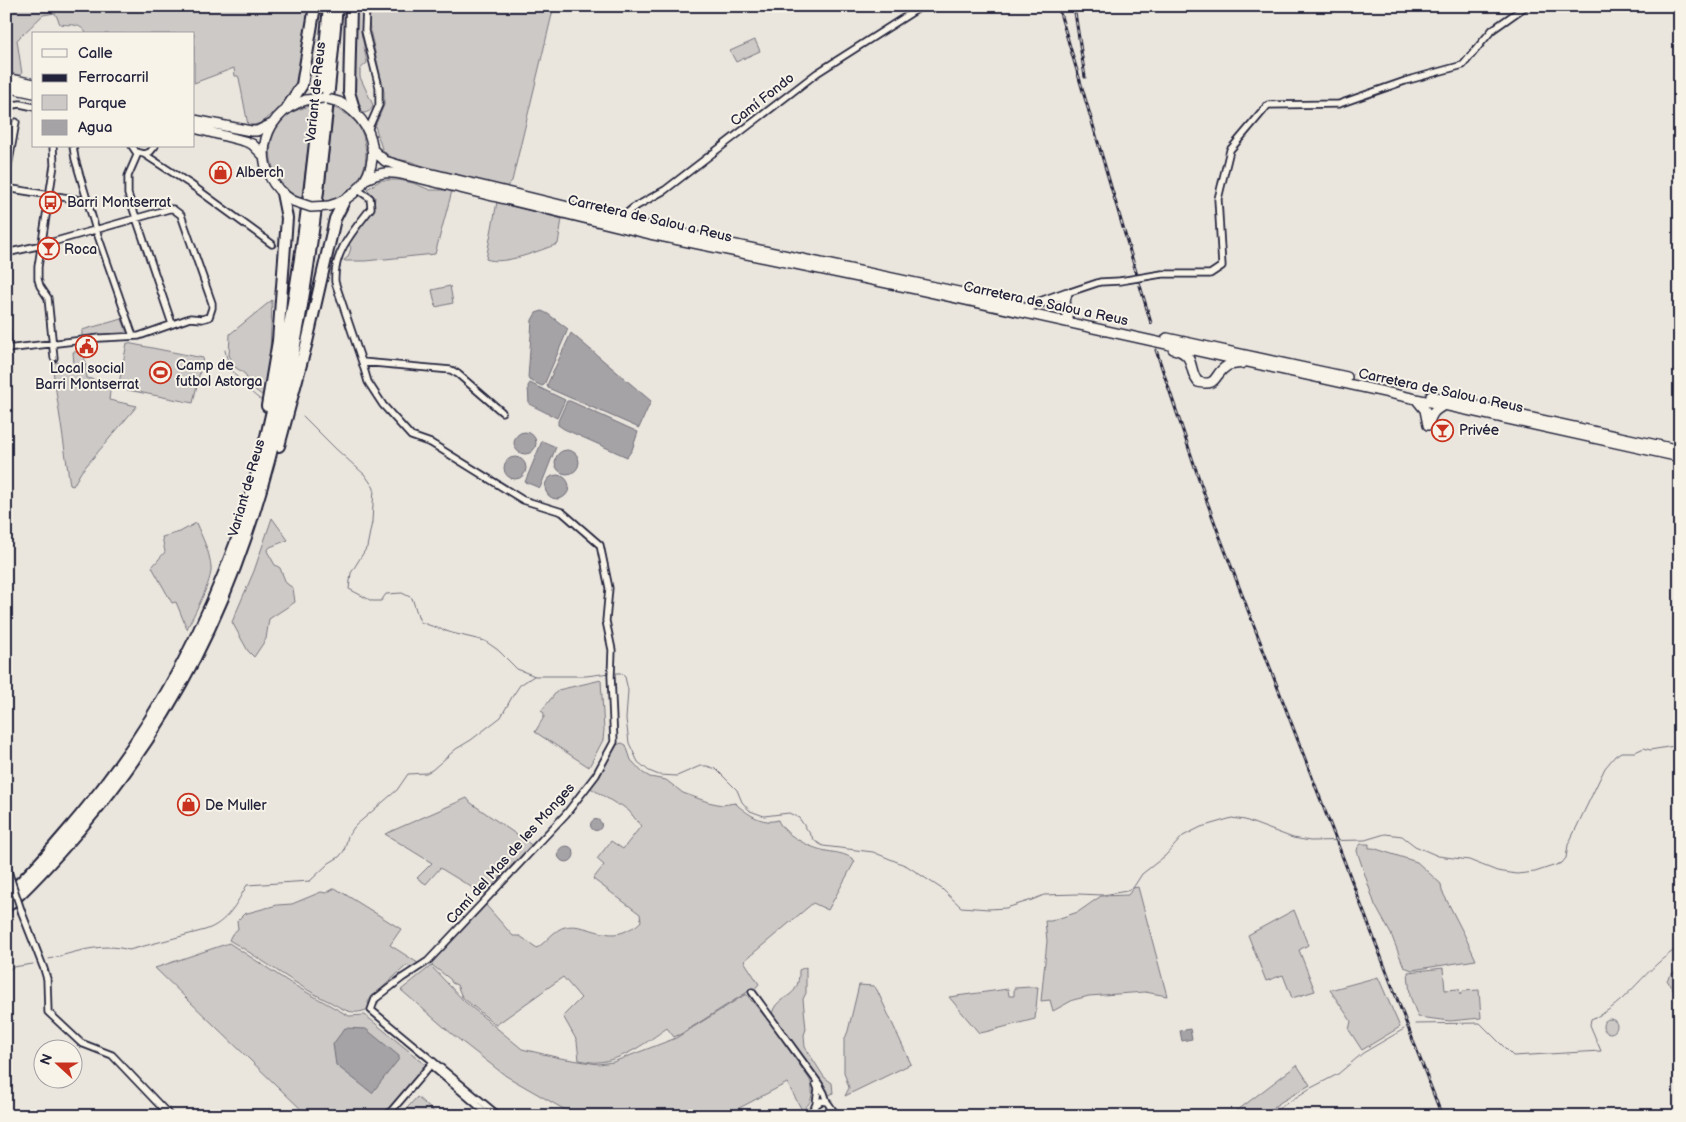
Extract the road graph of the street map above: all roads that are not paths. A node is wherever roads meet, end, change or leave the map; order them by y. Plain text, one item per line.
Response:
1 (315, 6) edge
2 (329, 6) edge
3 (337, 6) edge
4 (351, 6) edge
5 (366, 6) edge
6 (922, 6) edge
7 (1526, 6) edge
8 (6, 78) edge
9 (32, 84) edge
10 (6, 87) edge
11 (32, 93) edge
12 (6, 106) edge
13 (32, 107) edge
14 (287, 108) junction
15 (375, 113) junction
16 (358, 115) junction
17 (195, 120) edge
18 (16, 122) dead end
19 (272, 124) junction
20 (196, 129) edge
21 (368, 130) junction
22 (232, 133) junction
23 (53, 148) edge
24 (73, 148) edge
25 (133, 148) edge
26 (152, 148) edge
27 (372, 149) junction
28 (144, 153) junction
29 (264, 156) junction
30 (407, 171) junction
31 (6, 178) edge
32 (366, 178) junction
33 (6, 188) edge
34 (358, 190) junction
35 (282, 194) junction
36 (50, 195) junction
37 (88, 201) junction
38 (344, 201) junction
39 (135, 219) junction
40 (623, 220) junction
41 (96, 230) junction
42 (272, 244) dead end
43 (42, 246) junction
44 (6, 253) edge
45 (1067, 293) junction
46 (1028, 307) junction
47 (1068, 317) junction
48 (6, 320) edge
49 (172, 324) junction
50 (1079, 325) junction
51 (133, 336) junction
52 (53, 343) junction
53 (7, 349) edge
54 (54, 358) dead end
55 (362, 362) junction
56 (1249, 362) junction
57 (1416, 399) junction
58 (1445, 405) junction
59 (502, 412) dead end
60 (1680, 450) edge
61 (1680, 456) edge
62 (250, 526) junction
63 (220, 584) junction
64 (7, 868) edge
65 (6, 896) edge
66 (6, 907) edge
67 (752, 992) dead end
68 (434, 1065) junction
69 (813, 1077) junction
70 (829, 1104) junction
71 (816, 1106) junction
72 (170, 1116) edge
73 (387, 1116) edge
74 (392, 1116) edge
75 (490, 1116) edge
76 (498, 1116) edge
77 (802, 1116) edge
78 (819, 1116) edge
79 (826, 1116) edge
80 (838, 1116) edge

1 - 14 highway
2 - 63 highway, Variant de Reus
3 - 62 highway, Variant de Reus
4 - 16 highway
5 - 15 street
6 - 40 street, Camí Fondo
7 - 45 street, bridge
8 - 9 main road
10 - 11 main road
12 - 13 street
14 - 16 main road, bridge
14 - 19 main road
15 - 16 street
15 - 21 street
16 - 21 main road
17 - 22 main road
18 - 31 street
19 - 22 main road
19 - 29 main road
20 - 22 main road
21 - 27 main road
22 - 29 main road
23 - 36 street
24 - 37 street
25 - 28 street
26 - 28 street
27 - 30 main road
27 - 32 main road
28 - 39 street
28 - 42 street
29 - 35 main road
30 - 32 main road
30 - 40 main road
30 - 50 main road, Carretera de Salou a Reus
32 - 34 main road
33 - 36 street
34 - 38 main road
34 - 55 street, Camí del Mas de les Monges
35 - 38 main road, bridge
35 - 63 highway
36 - 37 street
36 - 43 street
37 - 41 street
38 - 62 highway
39 - 41 street
39 - 49 street
39 - 49 street
40 - 46 main road
41 - 43 street
41 - 51 street
43 - 44 street
43 - 52 street
45 - 46 main road
45 - 47 main road
46 - 47 main road
47 - 60 main road
48 - 53 street
49 - 51 street
50 - 56 main road, Carretera de Salou a Reus
50 - 56 main road
51 - 52 street
52 - 53 street
52 - 54 street
55 - 59 street
55 - 68 street, Camí del Mas de les Monges
56 - 57 main road, Carretera de Salou a Reus
57 - 58 main road, Carretera de Salou a Reus
57 - 58 main road
58 - 61 main road, Carretera de Salou a Reus
62 - 66 highway, Variant de Reus
63 - 65 highway, Variant de Reus
64 - 72 street, bridge
67 - 69 street
68 - 73 street
68 - 74 street
68 - 75 street
68 - 76 street
69 - 70 street
69 - 71 street
70 - 71 street
70 - 79 street
70 - 80 street
71 - 77 street
71 - 78 street

